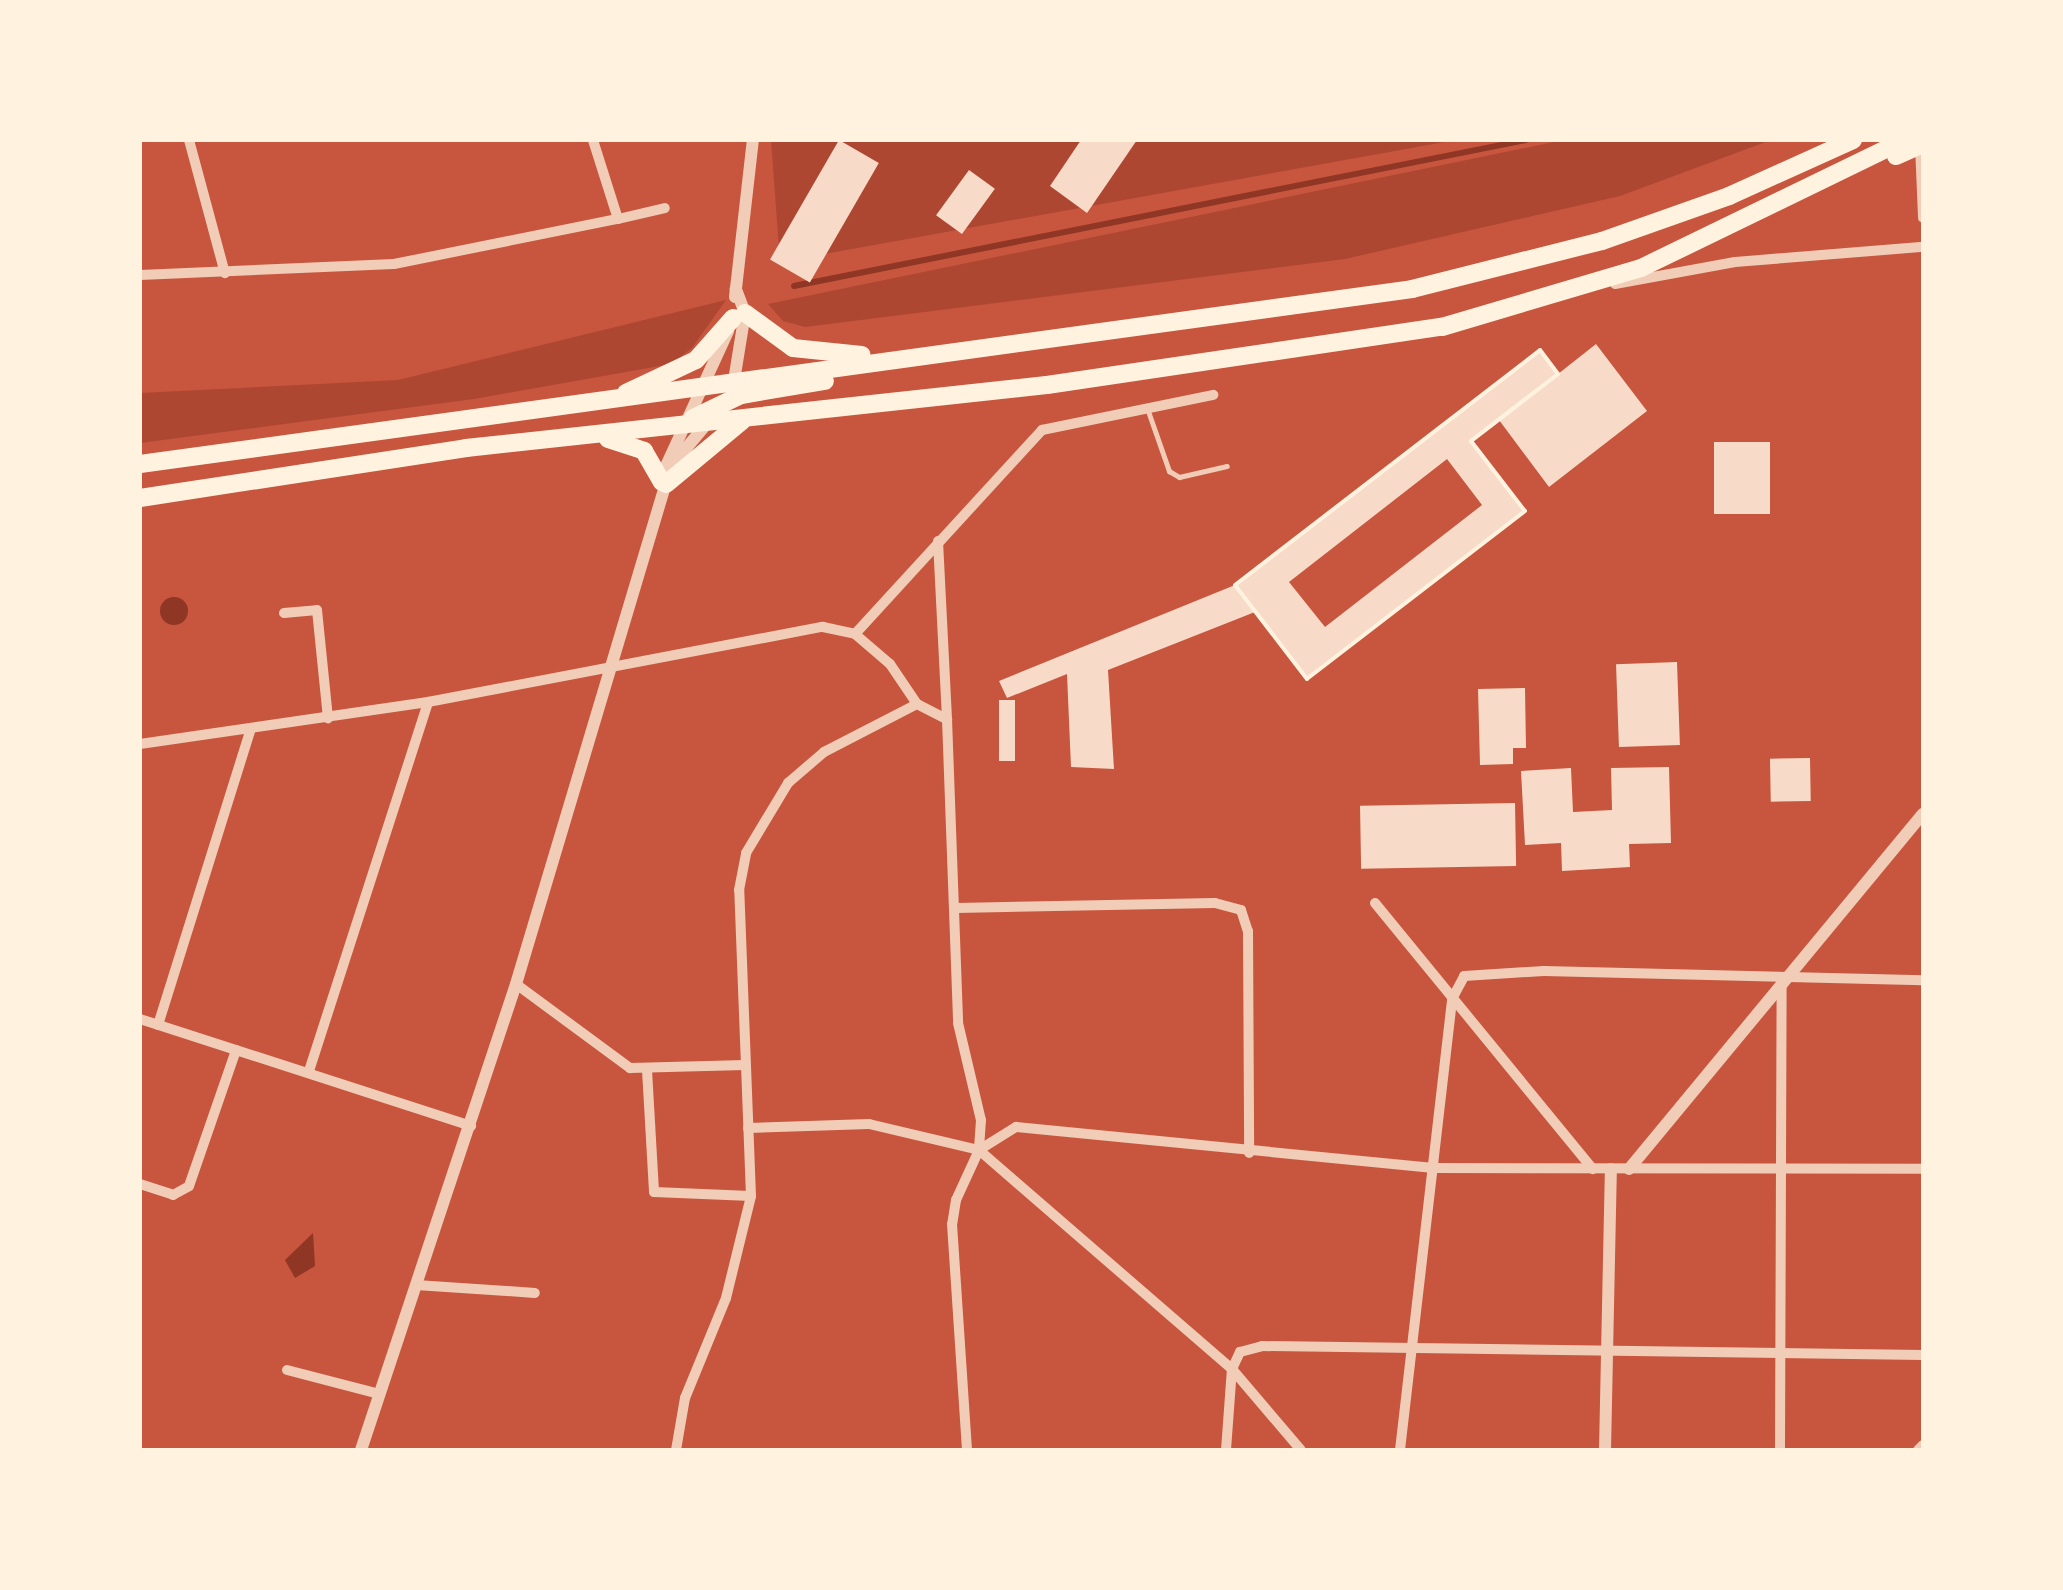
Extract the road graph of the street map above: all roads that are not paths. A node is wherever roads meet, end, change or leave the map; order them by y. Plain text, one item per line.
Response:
1 (189, 140) edge
2 (594, 140) edge
3 (753, 140) edge
4 (1826, 140) edge
5 (1853, 140) edge
6 (1916, 143) edge
7 (1921, 195) edge
8 (665, 208) dead end
9 (1673, 217) junction
10 (1923, 218) edge
11 (618, 219) junction
12 (1923, 247) edge
13 (225, 274) junction
14 (140, 275) edge
15 (1594, 287) junction
16 (739, 315) junction
17 (992, 348) junction
18 (902, 358) junction
19 (736, 382) junction
20 (704, 388) junction
21 (1213, 395) dead end
22 (597, 404) junction
23 (724, 404) junction
24 (1148, 408) junction
25 (685, 418) junction
26 (747, 418) junction
27 (710, 421) junction
28 (588, 435) junction
29 (466, 448) junction
30 (140, 464) edge
31 (1227, 466) dead end
32 (664, 483) junction
33 (140, 498) edge
34 (938, 541) junction
35 (284, 613) dead end
36 (856, 634) junction
37 (616, 668) junction
38 (428, 702) junction
39 (917, 704) junction
40 (328, 718) junction
41 (947, 718) junction
42 (251, 729) junction
43 (140, 744) edge
44 (1923, 814) edge
45 (1375, 903) dead end
46 (956, 908) junction
47 (1923, 980) edge
48 (1786, 981) junction
49 (516, 984) junction
50 (1452, 1000) junction
51 (140, 1019) edge
52 (158, 1026) junction
53 (236, 1050) junction
54 (745, 1065) junction
55 (647, 1070) junction
56 (309, 1071) junction
57 (471, 1126) junction
58 (748, 1128) junction
59 (979, 1150) junction
60 (1249, 1153) junction
61 (1431, 1168) junction
62 (1593, 1169) junction
63 (1611, 1169) junction
64 (1629, 1169) junction
65 (1782, 1169) junction
66 (1923, 1169) edge
67 (140, 1184) edge
68 (751, 1196) junction
69 (416, 1285) junction
70 (534, 1293) dead end
71 (1408, 1350) junction
72 (1610, 1353) junction
73 (1782, 1355) junction
74 (1923, 1356) edge
75 (1232, 1369) junction
76 (288, 1370) dead end
77 (379, 1394) junction
78 (362, 1450) edge
79 (676, 1450) edge
80 (966, 1450) edge
81 (1226, 1450) edge
82 (1301, 1450) edge
83 (1400, 1450) edge
84 (1605, 1450) edge
85 (1780, 1450) edge

1 - 13 street
2 - 11 street
3 - 16 street
4 - 9 highway
5 - 9 highway
6 - 7 street
6 - 15 highway
7 - 10 street
8 - 11 street
9 - 17 highway
11 - 13 street
12 - 15 street
13 - 14 street
15 - 26 highway
16 - 18 highway
16 - 19 street
16 - 20 street
16 - 22 highway
17 - 18 highway
17 - 23 highway
18 - 19 highway
19 - 20 highway
19 - 23 street
19 - 25 highway
20 - 22 highway
20 - 25 street
21 - 24 street
22 - 30 highway
23 - 25 highway
23 - 27 street
24 - 31 lane
24 - 34 street
25 - 27 highway
25 - 28 highway
25 - 29 highway
25 - 32 street
26 - 27 highway
26 - 32 highway
27 - 32 street
28 - 29 highway
28 - 32 highway
29 - 33 highway
32 - 37 street
34 - 36 street
34 - 41 street
35 - 40 street
36 - 37 street
36 - 39 street
37 - 38 street
37 - 49 street
38 - 40 street
38 - 56 street
39 - 41 street
39 - 54 street
40 - 42 street
41 - 46 street
42 - 43 street
42 - 52 street
44 - 48 street
45 - 50 street
46 - 59 street
46 - 60 street
47 - 48 street
48 - 50 street
48 - 64 street
48 - 65 street
49 - 55 street
49 - 57 street
50 - 61 street
50 - 62 street
51 - 52 street
52 - 53 street
53 - 56 street
53 - 67 street
54 - 55 street
54 - 58 street
55 - 68 street
56 - 57 street
57 - 69 street
58 - 59 street
58 - 68 street
59 - 60 street
59 - 75 street
59 - 80 street
60 - 61 street
61 - 62 street
61 - 71 street
62 - 63 street
63 - 64 street
63 - 72 street
64 - 65 street
65 - 66 street
65 - 73 street
68 - 79 street
69 - 70 street
69 - 77 street
71 - 72 street
71 - 75 street
71 - 83 street
72 - 73 street
72 - 84 street
73 - 74 street
73 - 85 street
75 - 81 street
75 - 82 street
76 - 77 street
77 - 78 street

